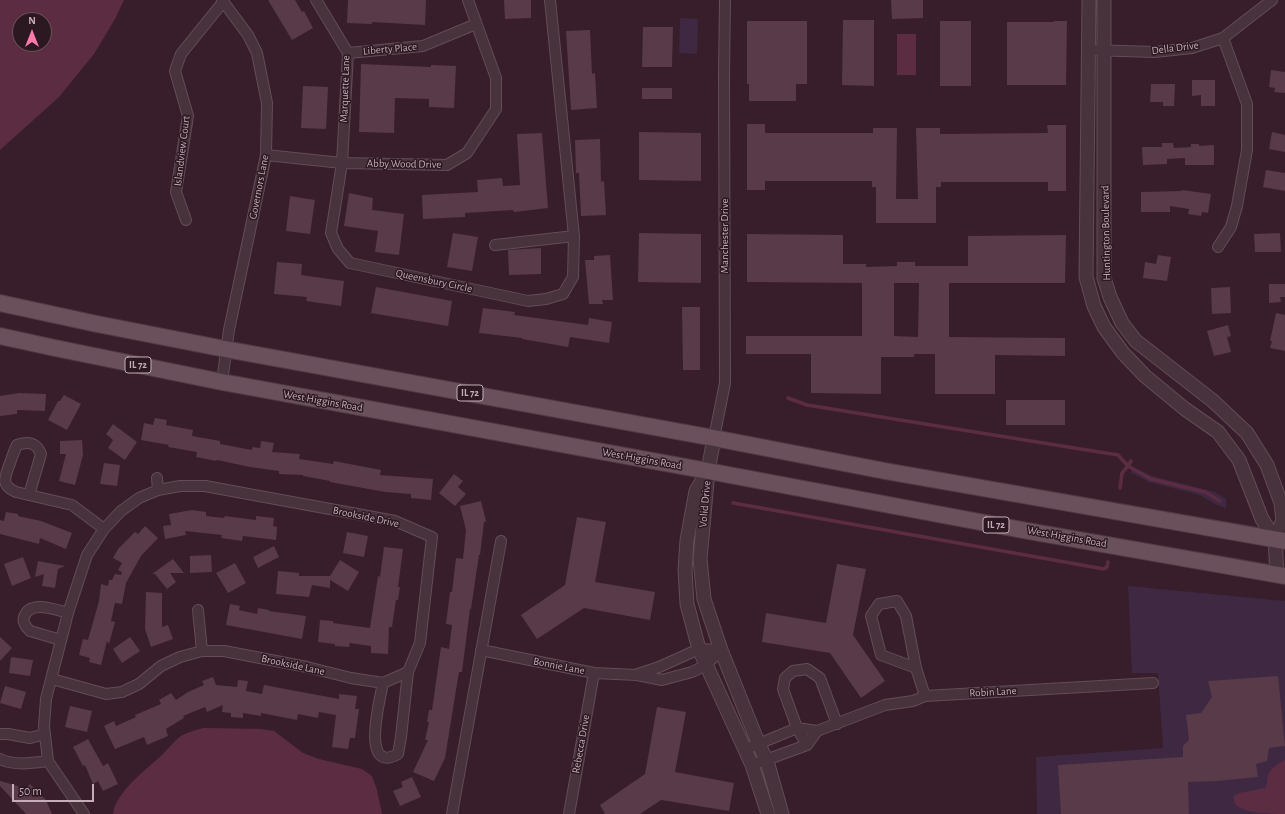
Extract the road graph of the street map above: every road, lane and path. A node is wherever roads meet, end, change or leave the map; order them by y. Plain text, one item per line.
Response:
1 (316, 0) edge
2 (468, 0) edge
3 (550, 0) edge
4 (725, 0) edge
5 (1089, 0) edge
6 (1104, 0) edge
7 (1272, 0) edge
8 (222, 1) edge
9 (476, 24) junction
10 (1223, 38) junction
11 (1088, 50) junction
12 (1104, 50) junction
13 (348, 53) junction
14 (266, 155) junction
15 (342, 163) junction
16 (186, 220) dead end
17 (574, 236) junction
18 (495, 245) dead end
19 (1218, 247) dead end
20 (0, 303) edge
21 (0, 336) edge
22 (226, 349) junction
23 (222, 382) junction
24 (714, 438) junction
25 (708, 471) junction
26 (157, 478) dead end
27 (158, 490) junction
28 (29, 495) junction
29 (104, 529) junction
30 (1280, 540) edge
31 (501, 541) dead end
32 (1281, 575) edge
33 (198, 610) dead end
34 (68, 613) junction
35 (61, 640) junction
36 (699, 649) junction
37 (481, 650) junction
38 (721, 650) junction
39 (202, 651) junction
40 (706, 665) junction
41 (916, 668) junction
42 (408, 672) junction
43 (594, 673) junction
44 (637, 675) junction
45 (52, 679) junction
46 (383, 683) junction
47 (1153, 683) dead end
48 (925, 696) junction
49 (837, 724) junction
50 (798, 728) junction
51 (818, 731) junction
52 (0, 734) edge
53 (45, 734) junction
54 (759, 745) junction
55 (807, 745) junction
56 (744, 750) junction
57 (0, 759) edge
58 (767, 760) junction
59 (48, 761) junction
60 (752, 765) junction
61 (84, 814) edge
62 (452, 814) edge
63 (569, 814) edge
64 (768, 814) edge
65 (782, 814) edge

1 - 13 street, Marquette Lane
2 - 9 street, Abby Wood Drive
3 - 17 street, Queensbury Circle
4 - 24 street, Manchester Drive
5 - 11 street, Huntington Boulevard
6 - 12 street, Huntington Boulevard
7 - 10 street, Della Drive
8 - 14 street, Governors Lane
8 - 16 street, Islandview Court
9 - 13 street, Liberty Place
9 - 15 street, Abby Wood Drive
10 - 12 street, Della Drive
10 - 19 street
11 - 12 street, Della Drive
11 - 30 street, Huntington Boulevard
12 - 30 street, Huntington Boulevard
13 - 15 street, Marquette Lane
14 - 15 street, Abby Wood Drive
14 - 22 street, Governors Lane
15 - 17 street, Queensbury Circle
17 - 18 street
20 - 22 main road, IL 72
21 - 23 main road, West Higgins Road / IL 72
22 - 23 street, Governors Lane
22 - 24 main road, IL 72
23 - 25 main road, West Higgins Road / IL 72
24 - 25 street, Manchester Drive
24 - 30 main road, IL 72
25 - 32 main road, West Higgins Road / IL 72
25 - 36 street, Volid Drive
25 - 38 street, Volid Drive
26 - 27 street
27 - 29 street, Brookside Drive
27 - 42 street, Brookside Drive
28 - 28 street
28 - 29 street
29 - 34 street, Brookside Drive
30 - 32 street, Huntington Boulevard
31 - 37 street
33 - 39 street
34 - 35 street, Brookside Drive
34 - 35 street
35 - 45 street, Brookside Drive
36 - 38 street, Bonnie Lane
36 - 40 street, Volid Drive
36 - 44 street, Bonnie Lane
37 - 43 street, Bonnie Lane
37 - 62 street
38 - 40 street, Bonnie Lane
38 - 54 street, Volid Drive
39 - 45 street, Brookside Lane
39 - 46 street, Brookside Lane
40 - 44 street, Bonnie Lane
40 - 56 street, Volid Drive
41 - 41 street
41 - 48 street
42 - 46 street
42 - 46 street
43 - 44 street, Bonnie Lane
43 - 63 street, Rebecca Drive
45 - 53 street, Brookside Drive
47 - 48 street, Robin Lane
48 - 49 street, Robin Lane
49 - 50 street
49 - 51 street, Robin Lane
50 - 51 street, Robin Lane
50 - 54 street
50 - 55 street
51 - 55 street
52 - 53 street
53 - 59 street, Brookside Drive
54 - 56 street
54 - 58 street, Volid Drive
55 - 58 street
56 - 60 street, Volid Drive
57 - 59 street
58 - 60 street
58 - 65 street, Volid Drive
59 - 61 street, Brookside Drive
60 - 64 street, Volid Drive

